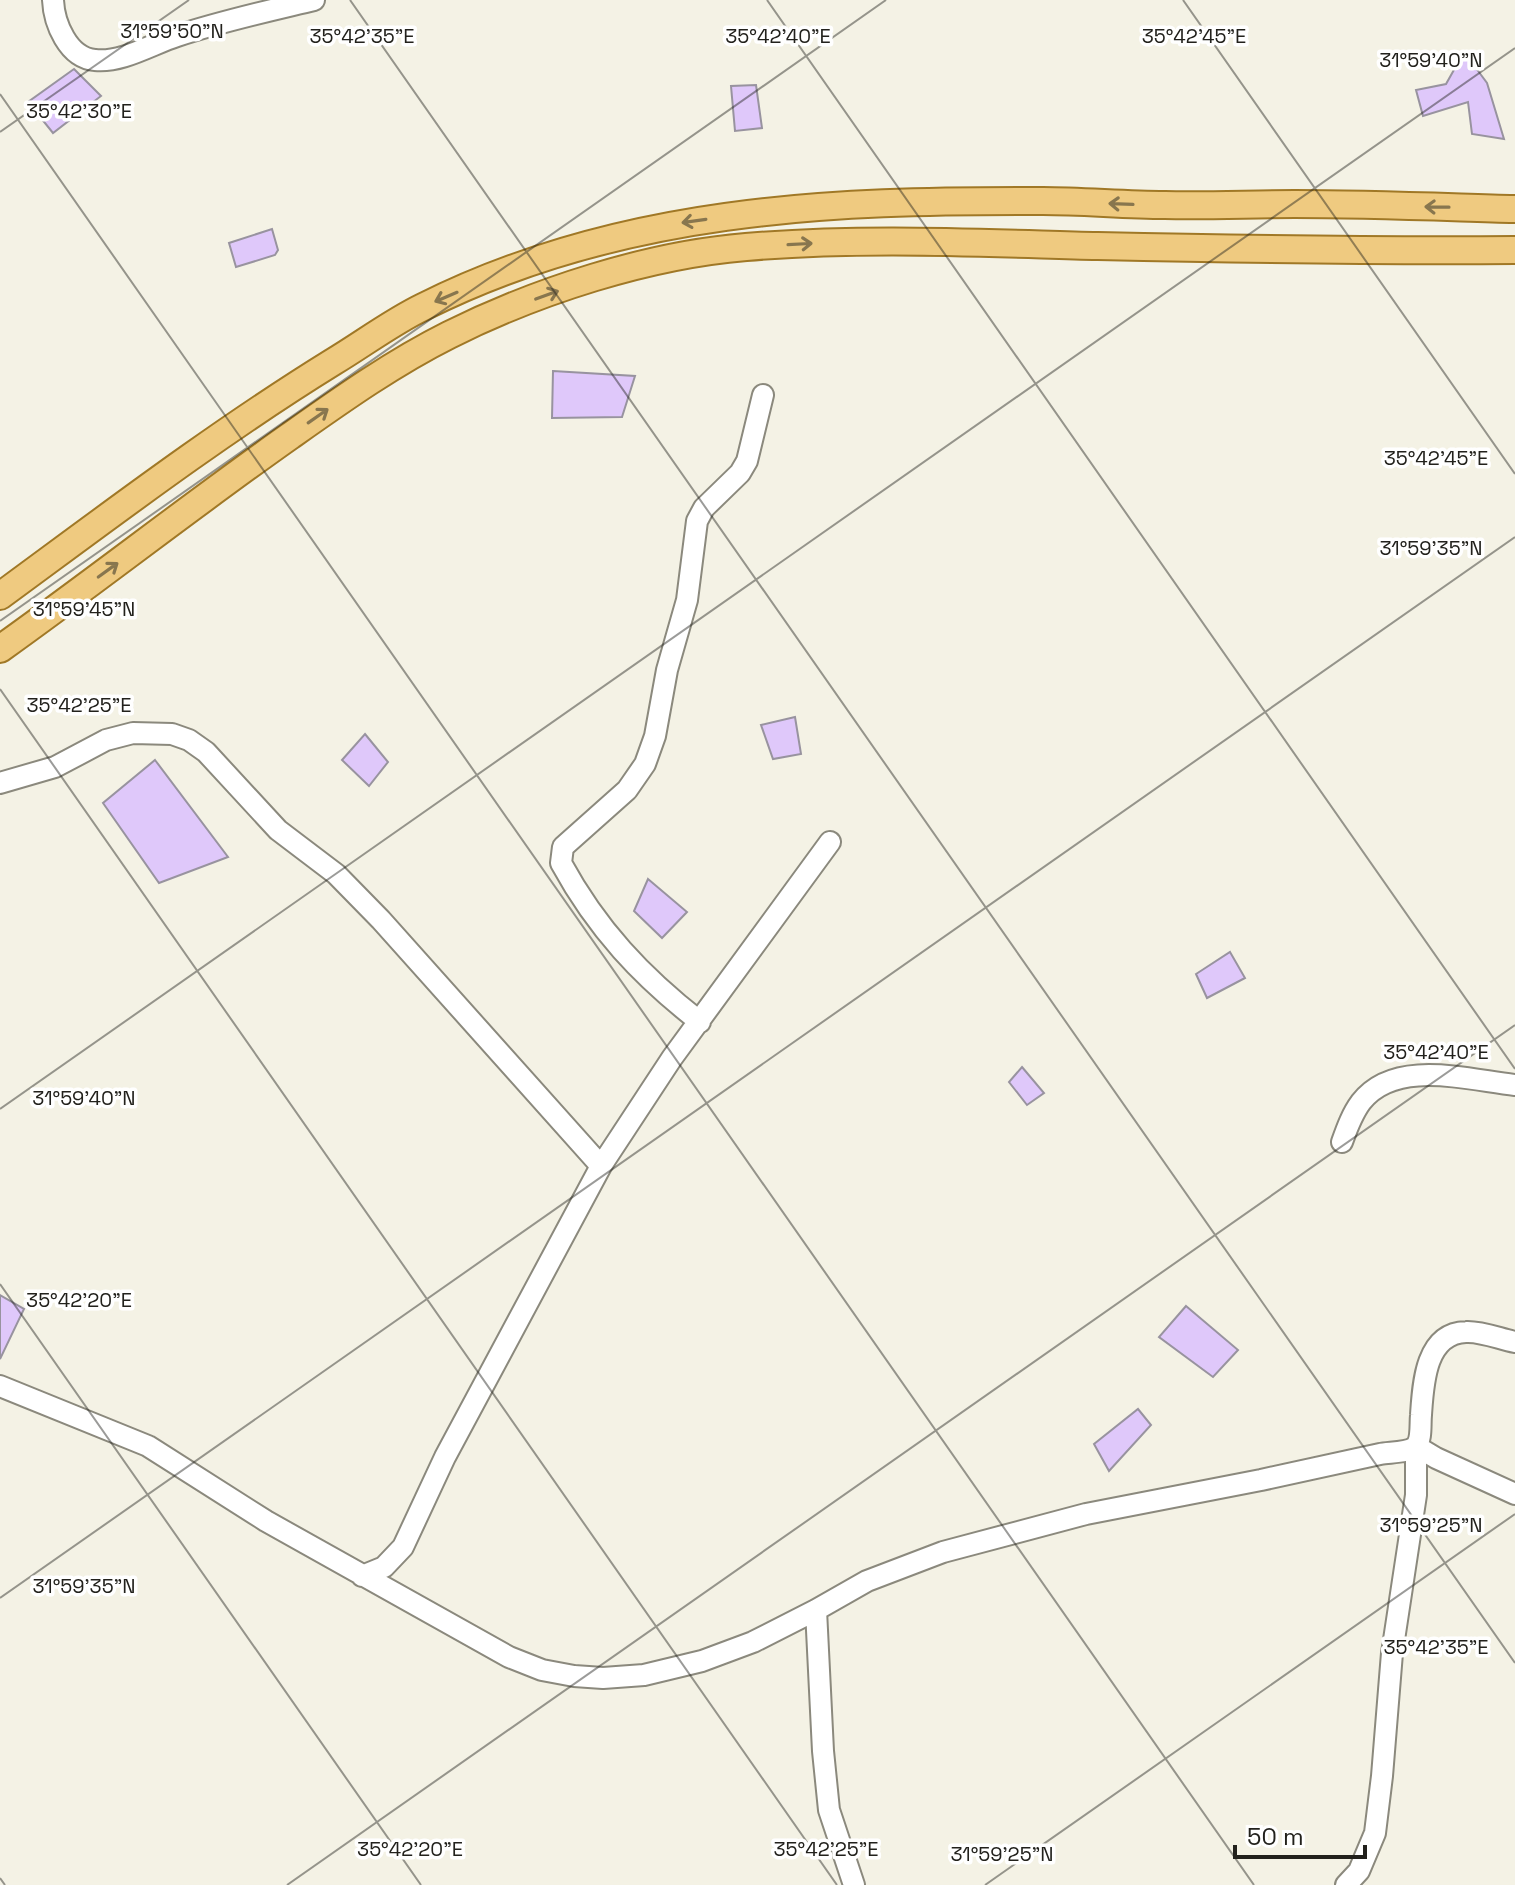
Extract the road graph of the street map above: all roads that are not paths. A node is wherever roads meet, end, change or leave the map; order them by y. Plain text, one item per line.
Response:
1 (53, 0) edge
2 (314, 0) edge
3 (1162, 205) junction
4 (1515, 209) edge
5 (1160, 248) junction
6 (1515, 250) edge
7 (763, 395) dead end
8 (0, 596) edge
9 (0, 649) edge
10 (0, 783) edge
11 (830, 842) dead end
12 (700, 1022) junction
13 (1515, 1085) edge
14 (1342, 1142) dead end
15 (601, 1166) junction
16 (1515, 1342) edge
17 (0, 1386) edge
18 (1416, 1446) junction
19 (1515, 1494) edge
20 (362, 1576) junction
21 (816, 1610) junction
22 (854, 1885) edge
23 (1346, 1885) edge

1 - 2 street
4 -> 3 main road
3 - 5 main road
3 -> 8 main road
5 - 6 main road
9 -> 5 main road
7 - 12 street
10 - 15 street
11 - 12 street
12 - 15 street
13 - 14 street
15 - 20 street
16 - 18 street
17 - 20 street
18 - 19 street
18 - 21 street
18 - 23 street
20 - 21 street
21 - 22 street

